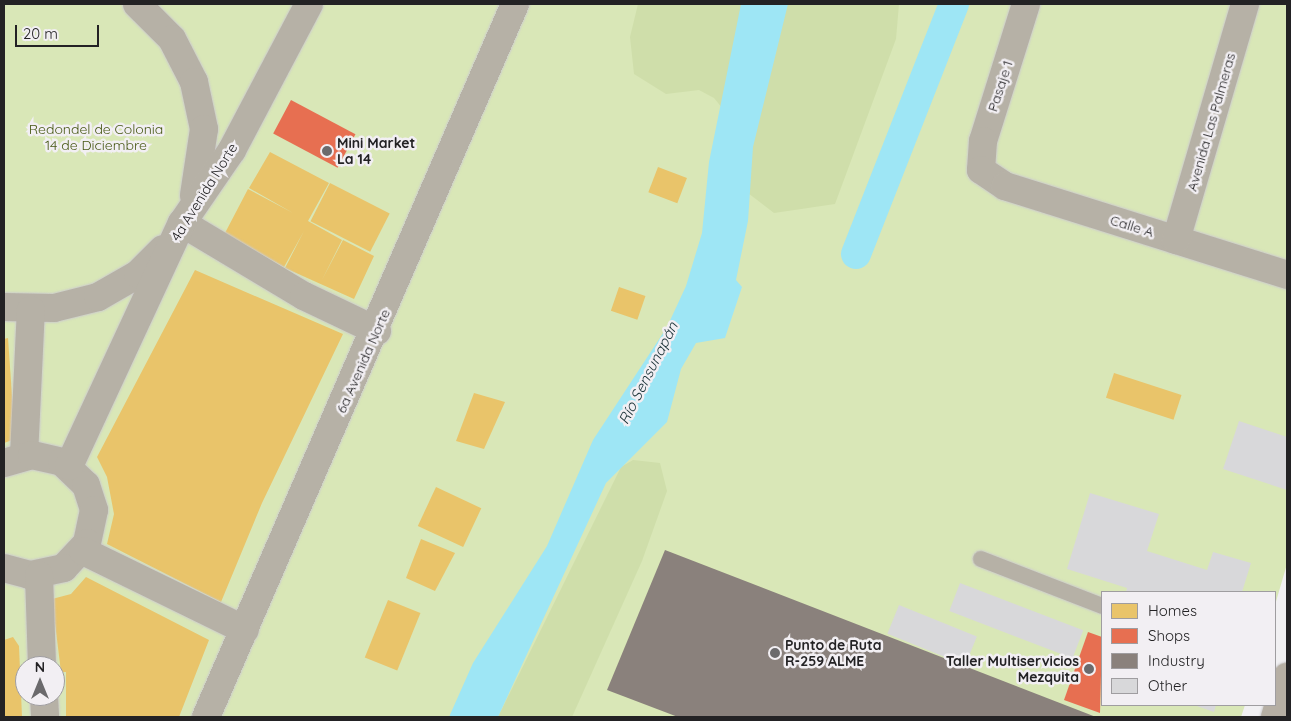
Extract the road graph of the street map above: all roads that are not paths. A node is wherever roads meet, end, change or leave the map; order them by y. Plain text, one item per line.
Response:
1 (137, 4) edge
2 (309, 4) edge
3 (1026, 4) edge
4 (1245, 4) edge
5 (512, 5) edge
6 (981, 170) joint
7 (182, 223) junction
8 (1176, 240) junction
9 (1287, 275) edge
10 (4, 307) edge
11 (31, 310) junction
12 (376, 331) junction
13 (14, 459) edge
14 (69, 466) junction
15 (83, 551) junction
16 (981, 559) dead end
17 (4, 570) edge
18 (39, 575) junction
19 (1101, 606) edge
20 (245, 630) junction
21 (42, 656) edge
22 (1287, 677) edge
23 (206, 717) edge
24 (1275, 717) edge

1 - 7 street
2 - 7 street, 4a Avenida Norte
3 - 6 street, Pasaje 1
4 - 8 street, Avenida Las Palmeras
5 - 12 street, 6a Avenida Norte
6 - 8 street, Calle A
7 - 11 street
7 - 12 street
7 - 14 street, 4a Avenida Norte
8 - 9 street, Calle A
10 - 11 street
11 - 13 street
12 - 20 street, 6a Avenida Norte
13 - 14 street
14 - 15 street
15 - 18 street
15 - 20 street
16 - 19 lane
17 - 18 street
18 - 21 street
20 - 23 street, 6a Avenida Norte
22 - 24 street

